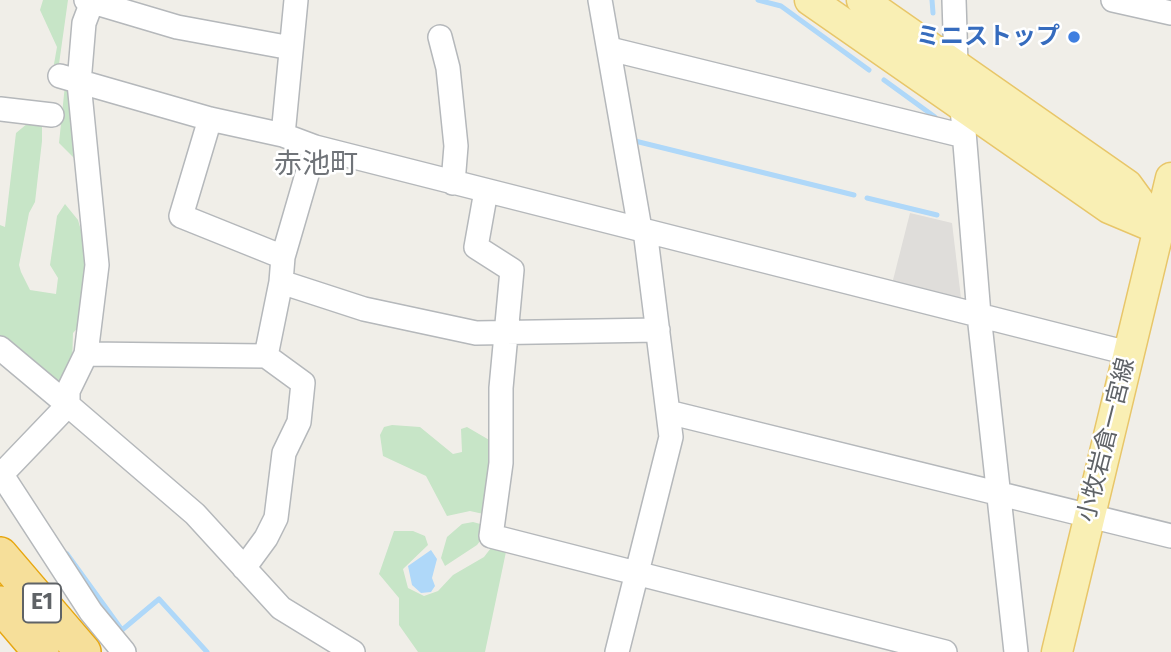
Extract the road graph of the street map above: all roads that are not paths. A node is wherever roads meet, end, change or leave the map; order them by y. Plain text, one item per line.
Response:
1 (296, 0) edge
2 (600, 0) edge
3 (810, 0) edge
4 (862, 0) edge
5 (954, 0) edge
6 (1113, 0) edge
7 (89, 1) edge
8 (1171, 13) edge
9 (440, 37) dead end
10 (291, 48) junction
11 (610, 48) junction
12 (956, 64) junction
13 (69, 80) junction
14 (0, 109) edge
15 (52, 115) dead end
16 (210, 119) junction
17 (963, 121) junction
18 (283, 135) junction
19 (315, 147) junction
20 (453, 183) junction
21 (1170, 186) edge
22 (486, 191) junction
23 (643, 230) junction
24 (1165, 230) edge
25 (283, 257) junction
26 (281, 282) junction
27 (979, 315) junction
28 (658, 330) junction
29 (504, 335) junction
30 (0, 348) edge
31 (1128, 353) junction
32 (86, 354) junction
33 (265, 356) junction
34 (68, 405) junction
35 (668, 412) junction
36 (1, 474) edge
37 (998, 493) junction
38 (1088, 516) junction
39 (1171, 536) edge
40 (0, 555) edge
41 (244, 568) junction
42 (637, 573) junction
43 (0, 604) edge
44 (41, 652) edge
45 (83, 652) edge
46 (124, 652) edge
47 (353, 652) edge
48 (617, 652) edge
49 (945, 652) edge
50 (1016, 652) edge
51 (1057, 652) edge

1 - 10 street
2 - 11 street
3 - 17 main road
4 - 12 main road
5 - 12 street
6 - 8 street
7 - 10 street
7 - 13 street
9 - 20 street
10 - 18 street
11 - 17 street
11 - 23 street
12 - 24 main road
13 - 16 street
13 - 32 street
14 - 15 street
16 - 18 street
16 - 25 street
17 - 24 main road
17 - 27 street
18 - 19 street
19 - 20 street
19 - 25 street
20 - 22 street
21 - 24 main road, 小牧岩倉一宮線
22 - 23 street
22 - 29 street
23 - 27 street
23 - 28 street
24 - 31 main road, 小牧岩倉一宮線
25 - 26 street
26 - 29 street
26 - 33 street
27 - 31 street
27 - 37 street
28 - 29 street
28 - 35 street
29 - 42 street
30 - 34 street
31 - 38 main road, 小牧岩倉一宮線
32 - 33 street
32 - 34 street
33 - 41 street
34 - 36 street
34 - 41 street
35 - 37 street
35 - 42 street
36 - 46 street
37 - 38 street
37 - 50 street
38 - 39 street
38 - 51 main road, 小牧岩倉一宮線
40 - 45 highway, E1
41 - 47 street
42 - 48 street
42 - 49 street
43 - 44 highway, E1

